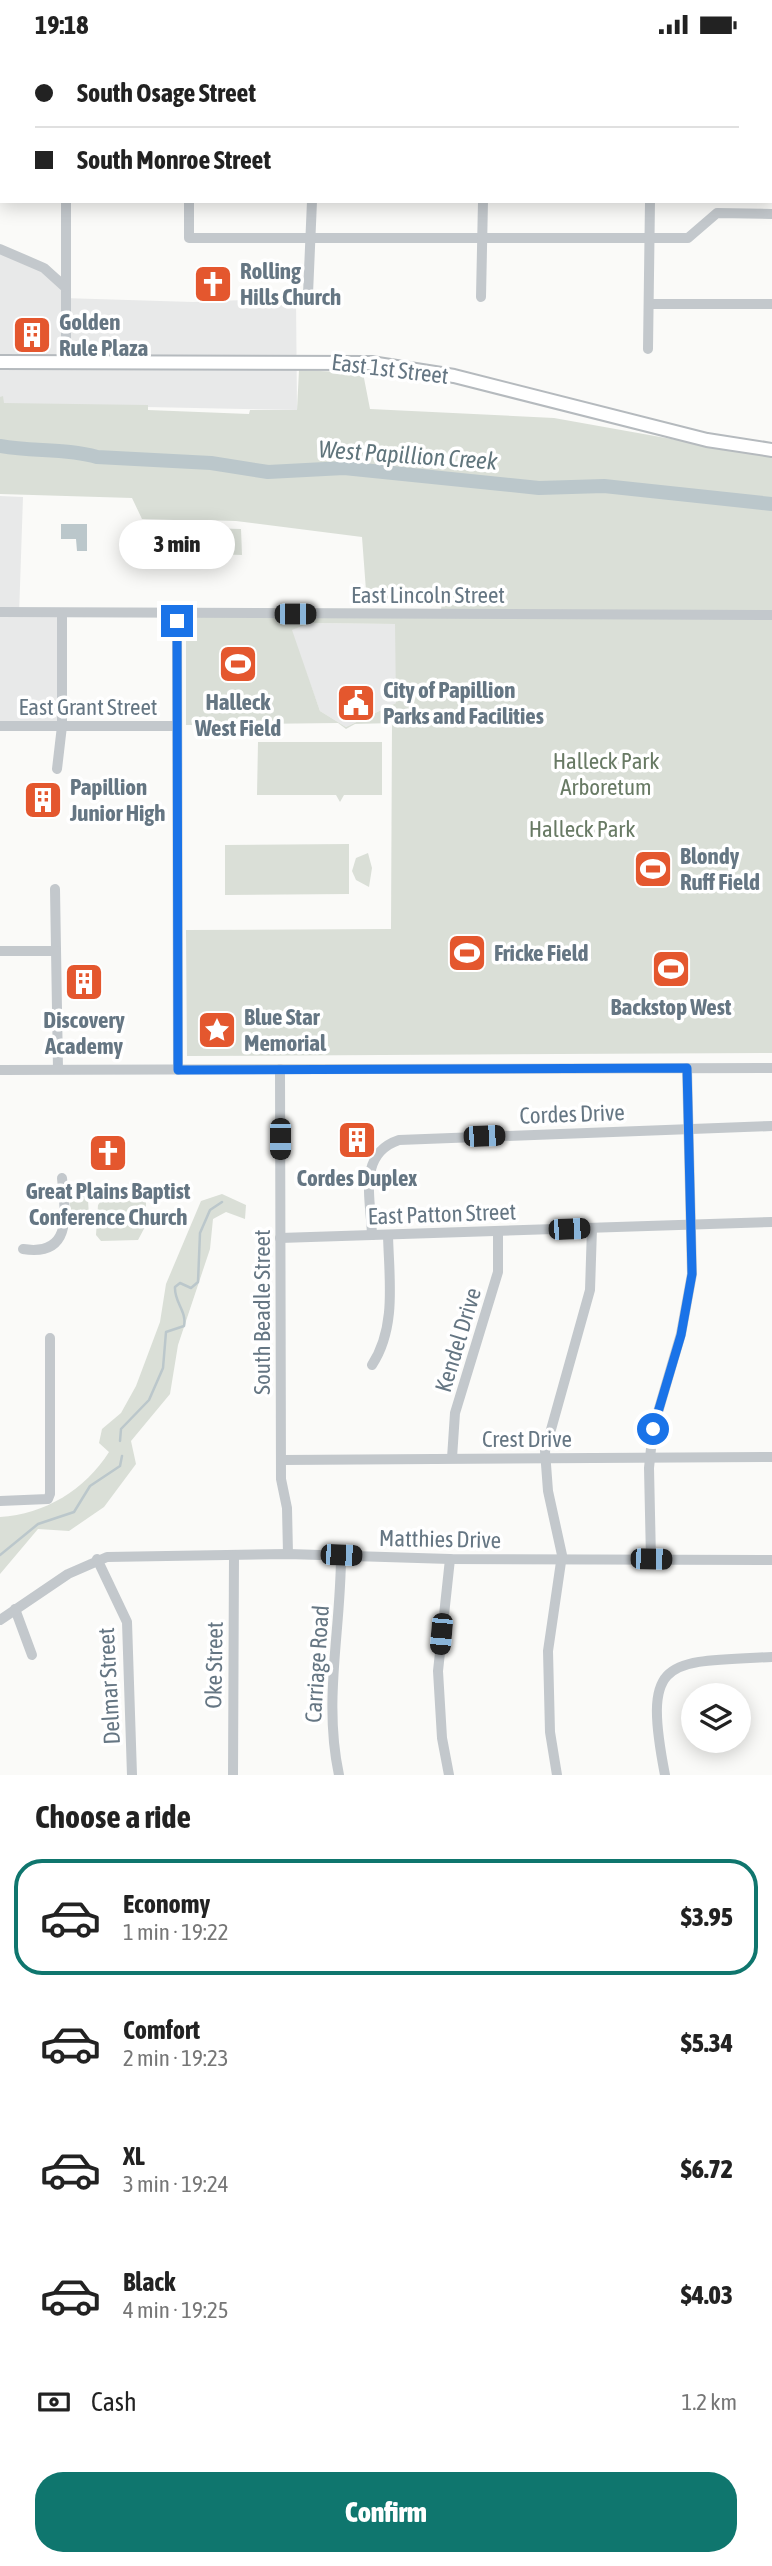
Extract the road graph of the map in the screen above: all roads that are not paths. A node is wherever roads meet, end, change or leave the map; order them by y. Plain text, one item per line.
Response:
1 (65, 203) edge
2 (189, 203) edge
3 (312, 203) edge
4 (482, 203) edge
5 (650, 203) edge
6 (772, 214) edge
7 (312, 238) junction
8 (482, 239) junction
9 (649, 239) junction
10 (0, 249) edge
11 (44, 268) junction
12 (65, 269) junction
13 (65, 286) junction
14 (308, 294) dead end
15 (481, 297) dead end
16 (649, 304) junction
17 (772, 304) edge
18 (648, 349) dead end
19 (66, 361) junction
20 (0, 362) edge
21 (772, 450) edge
22 (0, 613) edge
23 (62, 613) junction
24 (177, 613) junction
25 (772, 615) edge
26 (0, 726) edge
27 (62, 726) junction
28 (177, 726) junction
29 (57, 769) dead end
30 (55, 889) dead end
31 (0, 951) edge
32 (56, 951) junction
33 (687, 1068) junction
34 (772, 1068) edge
35 (58, 1069) junction
36 (280, 1069) junction
37 (0, 1070) edge
38 (178, 1070) junction
39 (772, 1126) edge
40 (689, 1129) junction
41 (62, 1178) dead end
42 (772, 1222) edge
43 (693, 1225) junction
44 (592, 1229) junction
45 (498, 1232) junction
46 (372, 1235) junction
47 (388, 1235) junction
48 (281, 1238) junction
49 (23, 1249) dead end
50 (51, 1338) dead end
51 (372, 1365) dead end
52 (772, 1457) edge
53 (452, 1458) junction
54 (545, 1458) junction
55 (650, 1458) junction
56 (282, 1460) junction
57 (0, 1501) edge
58 (288, 1554) junction
59 (234, 1555) junction
60 (341, 1555) junction
61 (97, 1559) junction
62 (450, 1559) junction
63 (651, 1559) junction
64 (562, 1560) junction
65 (772, 1560) edge
66 (15, 1609) junction
67 (0, 1620) edge
68 (32, 1655) dead end
69 (772, 1657) edge
70 (132, 1775) edge
71 (233, 1775) edge
72 (339, 1775) edge
73 (449, 1775) edge
74 (557, 1775) edge
75 (665, 1775) edge

1 - 12 street
2 - 7 street
3 - 7 street
4 - 8 street
5 - 9 street
6 - 9 street
7 - 8 street
7 - 14 street
8 - 9 street
8 - 15 street
9 - 16 street
10 - 11 street
11 - 12 street
11 - 13 street
12 - 13 street
13 - 19 street
16 - 17 street
16 - 18 street
19 - 20 main road, East 1st Street
19 - 21 main road, East 1st Street
22 - 23 street, East Lincoln Street
23 - 24 street, East Lincoln Street
23 - 27 street
24 - 25 street, East Lincoln Street
24 - 28 street
26 - 27 street, East Grant Street
27 - 28 street, East Grant Street
27 - 29 street
28 - 38 street
30 - 32 street
31 - 32 street
32 - 35 street
33 - 34 street
33 - 36 street
33 - 40 street
35 - 37 street
35 - 38 street
36 - 38 street
36 - 48 street, South Beadle Street
39 - 40 street, Cordes Drive
40 - 43 street
40 - 46 street, Cordes Drive
41 - 49 street
42 - 43 street, East Patton Street
43 - 44 street, East Patton Street
43 - 55 street
44 - 45 street, East Patton Street
44 - 54 street
45 - 47 street, East Patton Street
45 - 53 street, Kendel Drive
46 - 47 street, East Patton Street
46 - 48 street, East Patton Street
47 - 51 street
48 - 56 street, South Beadle Street
50 - 57 street
52 - 55 street, Crest Drive
53 - 54 street, Crest Drive
53 - 56 street, Crest Drive
54 - 55 street, Crest Drive
54 - 64 street
55 - 63 street
56 - 58 street, South Beadle Street
58 - 59 street, Matthies Drive
58 - 60 street, Matthies Drive
59 - 61 street, Matthies Drive
59 - 71 street, Oke Street
60 - 62 street, Matthies Drive
60 - 72 street, Carriage Road
61 - 66 street, Matthies Drive
61 - 70 street, Delmar Street
62 - 64 street, Matthies Drive
62 - 73 street
63 - 64 street, Matthies Drive
63 - 65 street, Matthies Drive
64 - 74 street
66 - 67 street, Matthies Drive
66 - 68 street
69 - 75 street

